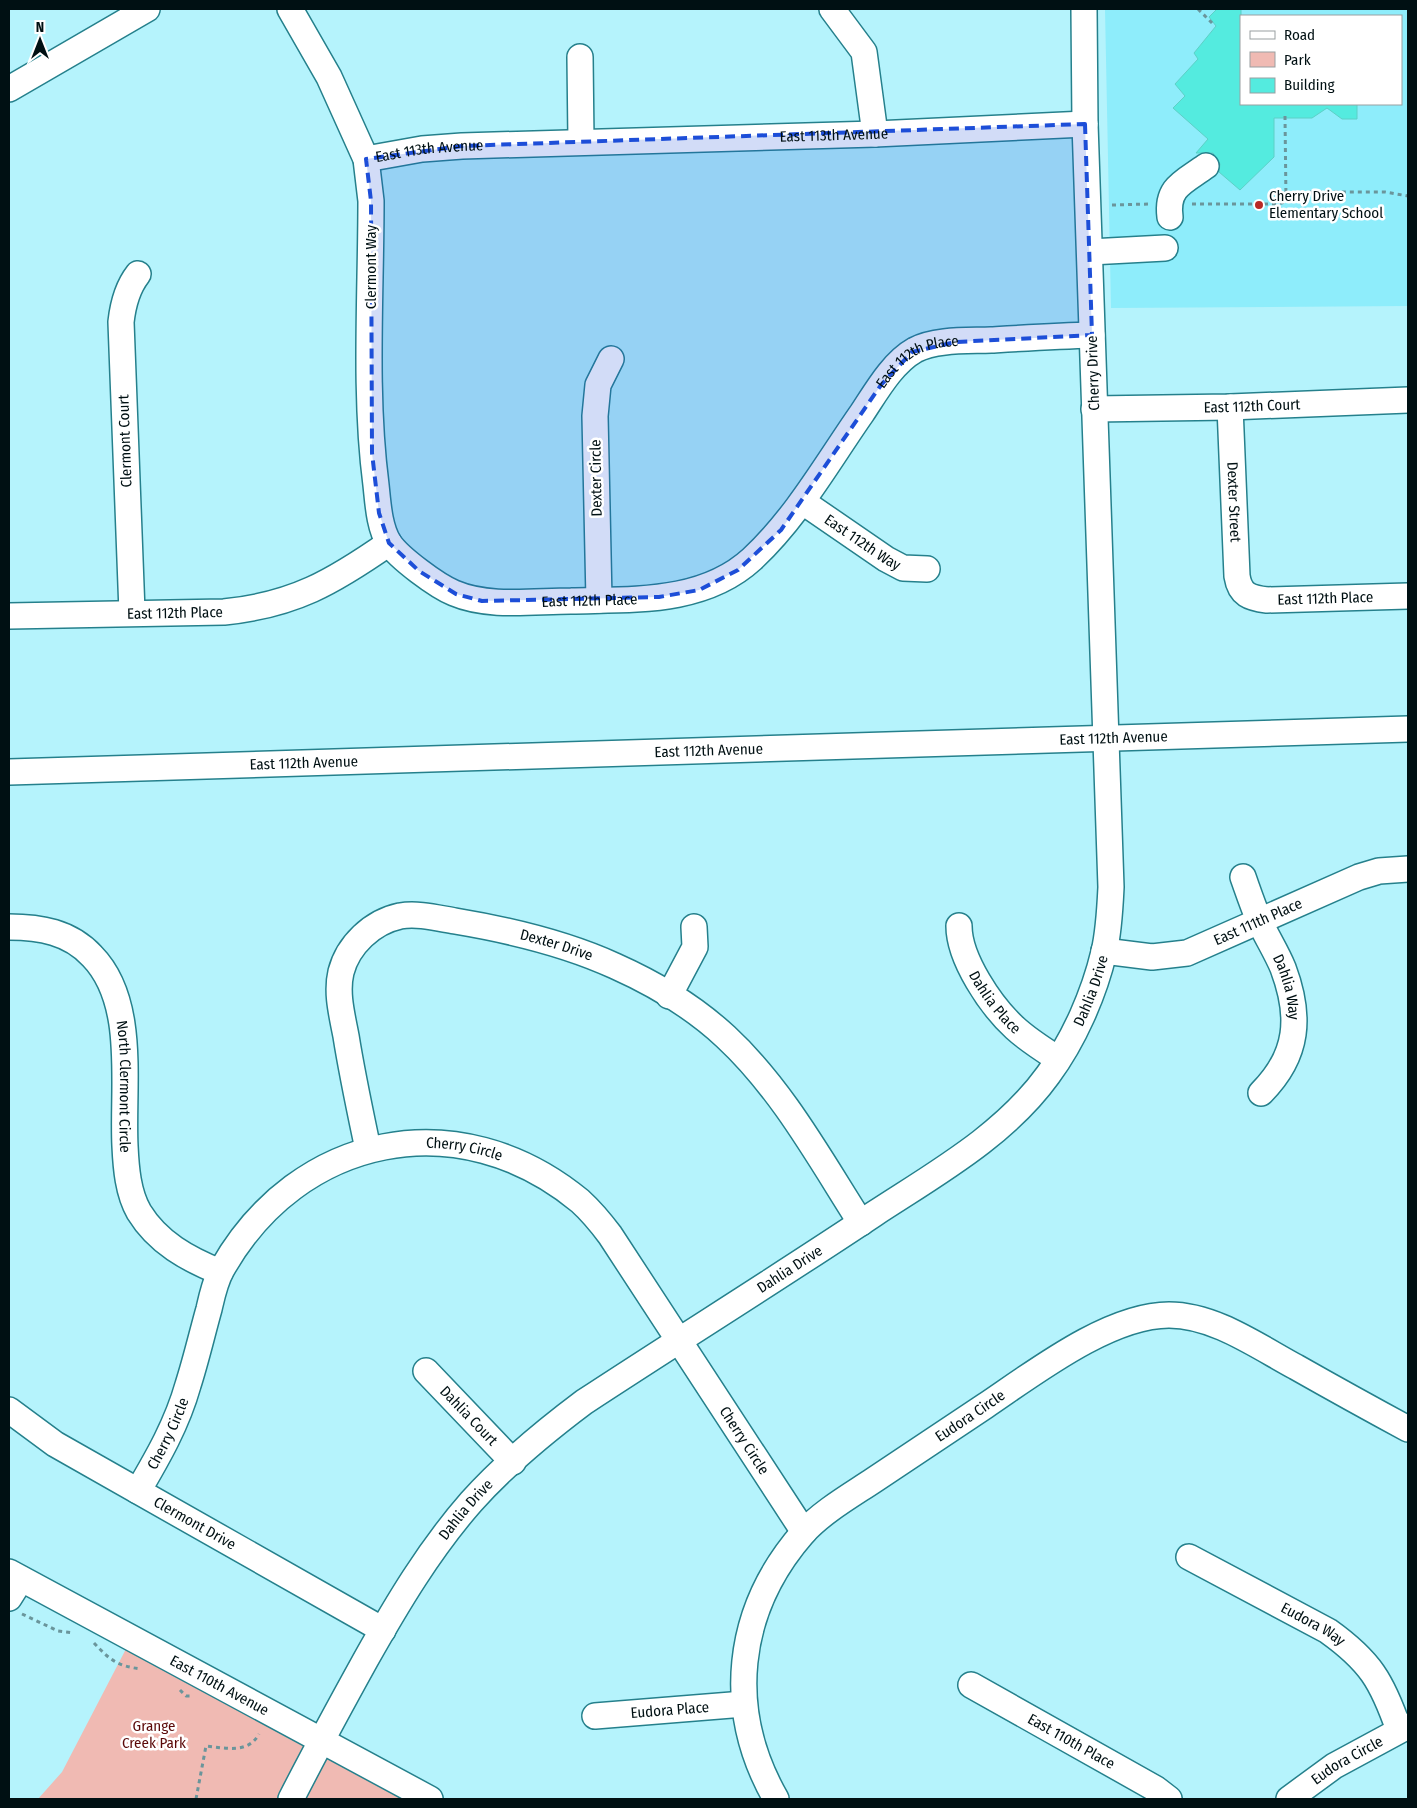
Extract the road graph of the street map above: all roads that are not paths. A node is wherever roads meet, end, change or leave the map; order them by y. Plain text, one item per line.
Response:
1 (147, 9) edge
2 (290, 9) edge
3 (832, 9) edge
4 (1084, 9) edge
5 (580, 56) dead end
6 (9, 89) edge
7 (1085, 124) junction
8 (875, 134) junction
9 (582, 141) junction
10 (366, 159) junction
11 (1206, 166) dead end
12 (1169, 210) road end
13 (1165, 248) dead end
14 (1090, 252) junction
15 (138, 274) dead end
16 (1092, 334) junction
17 (611, 359) dead end
18 (1408, 400) edge
19 (1230, 407) junction
20 (1094, 409) junction
21 (803, 502) junction
22 (389, 543) junction
23 (927, 569) dead end
24 (1244, 594) joint
25 (1408, 596) edge
26 (599, 600) junction
27 (132, 612) junction
28 (9, 616) edge
29 (1408, 729) edge
30 (1106, 738) junction
31 (9, 772) edge
32 (1408, 869) edge
33 (1243, 877) dead end
34 (1259, 920) junction
35 (959, 926) dead end
36 (9, 927) edge
37 (694, 928) dead end
38 (1104, 951) junction
39 (669, 996) junction
40 (1058, 1059) junction
41 (1260, 1093) dead end
42 (368, 1149) junction
43 (861, 1223) junction
44 (220, 1272) junction
45 (680, 1342) junction
46 (426, 1371) dead end
47 (9, 1410) edge
48 (1408, 1429) edge
49 (513, 1462) junction
50 (138, 1491) junction
51 (804, 1532) junction
52 (1189, 1557) dead end
53 (13, 1583) edge
54 (383, 1630) junction
55 (971, 1685) dead end
56 (744, 1704) junction
57 (595, 1716) dead end
58 (1404, 1728) edge
59 (321, 1739) junction
60 (291, 1799) edge
61 (430, 1799) edge
62 (776, 1799) edge
63 (1169, 1799) edge
64 (1289, 1799) edge

1 - 6 street
2 - 10 street, Clermont Way
3 - 8 street
4 - 7 street, Cherry Drive
5 - 9 street
7 - 8 street, East 113th Avenue
7 - 14 street, Cherry Drive
8 - 9 street, East 113th Avenue
9 - 10 street, East 113th Avenue
10 - 22 street, Clermont Way
11 - 12 street
13 - 14 street
14 - 16 street, Cherry Drive
15 - 27 street, Clermont Court
16 - 20 street, Cherry Drive
16 - 21 street, East 112th Place
17 - 26 street, Dexter Circle
18 - 19 street, East 112th Court
19 - 20 street, East 112th Court
19 - 24 street, Dexter Street
20 - 30 street, Cherry Drive
21 - 23 street, East 112th Way
21 - 26 street, East 112th Place
22 - 26 street, East 112th Place
22 - 27 street, East 112th Place
24 - 25 street, East 112th Place
27 - 28 street, East 112th Place
29 - 30 street, East 112th Avenue
30 - 31 street, East 112th Avenue
30 - 38 street, Dahlia Drive
32 - 34 street, East 111th Place
33 - 34 street, Dahlia Way
34 - 38 street, East 111th Place
34 - 41 street, Dahlia Way
35 - 40 street, Dahlia Place
36 - 44 street, North Clermont Circle
37 - 39 street
38 - 40 street, Dahlia Drive
39 - 42 street, Dexter Drive
39 - 43 street, Dexter Drive
40 - 43 street, Dahlia Drive
42 - 44 street, Cherry Circle
42 - 45 street, Cherry Circle
43 - 45 street, Dahlia Drive
44 - 50 street, Cherry Circle
45 - 49 street, Dahlia Drive
45 - 51 street, Cherry Circle
46 - 49 street, Dahlia Court
47 - 50 street, Clermont Drive
48 - 51 street, Eudora Circle
49 - 54 street, Dahlia Drive
50 - 54 street, Clermont Drive
51 - 56 street, Eudora Circle
52 - 58 street, Eudora Way
53 - 59 street, East 110th Avenue
54 - 59 street, Dahlia Drive
55 - 63 street, East 110th Place
56 - 57 street, Eudora Place
56 - 62 street, Eudora Circle
58 - 64 street, Eudora Circle
59 - 60 street, Dahlia Drive
59 - 61 street, East 110th Avenue

